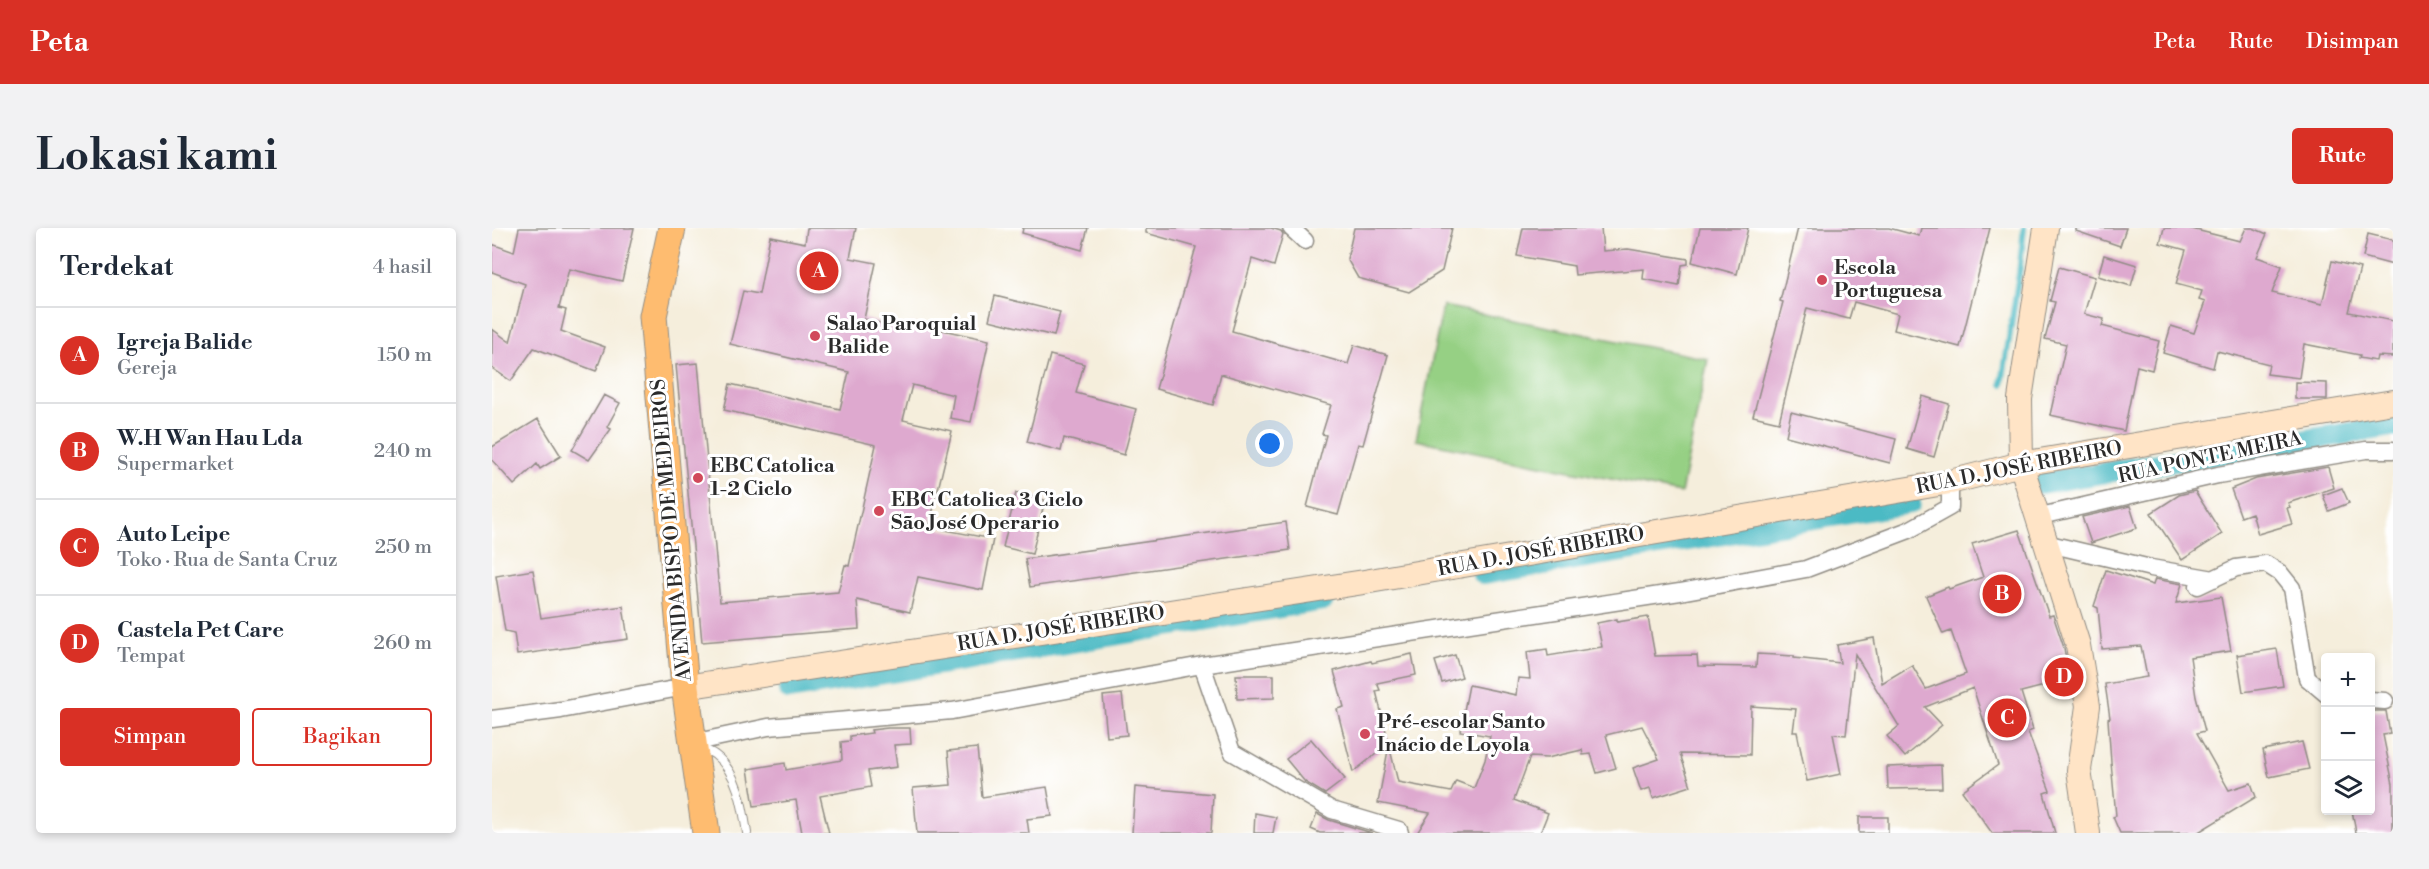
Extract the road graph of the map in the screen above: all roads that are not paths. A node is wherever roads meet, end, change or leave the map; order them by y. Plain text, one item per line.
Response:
1 (672, 228) edge
2 (1291, 228) edge
3 (2046, 228) edge
4 (1305, 241) dead end
5 (2393, 402) edge
6 (2393, 450) edge
7 (2021, 464) junction
8 (1950, 482) junction
9 (2036, 517) junction
10 (2045, 543) junction
11 (1202, 665) junction
12 (686, 687) junction
13 (2321, 690) edge
14 (492, 719) edge
15 (692, 743) junction
16 (706, 833) edge
17 (747, 833) edge
18 (1400, 833) edge
19 (2088, 833) edge

1 - 12 main road, AVENIDA BISPO DE MEDEIROS
2 - 4 street
3 - 7 street
5 - 7 street, RUA D. JOSÉ RIBEIRO
6 - 9 street, RUA PONTE MEIRA
7 - 8 street, RUA D. JOSÉ RIBEIRO
7 - 9 street
8 - 11 street
8 - 12 street, RUA D. JOSÉ RIBEIRO
9 - 10 street
10 - 13 street
10 - 19 street
11 - 15 street
11 - 18 street
12 - 14 street
12 - 15 main road, AVENIDA BISPO DE MEDEIROS
15 - 16 main road, AVENIDA BISPO DE MEDEIROS
15 - 17 lane

